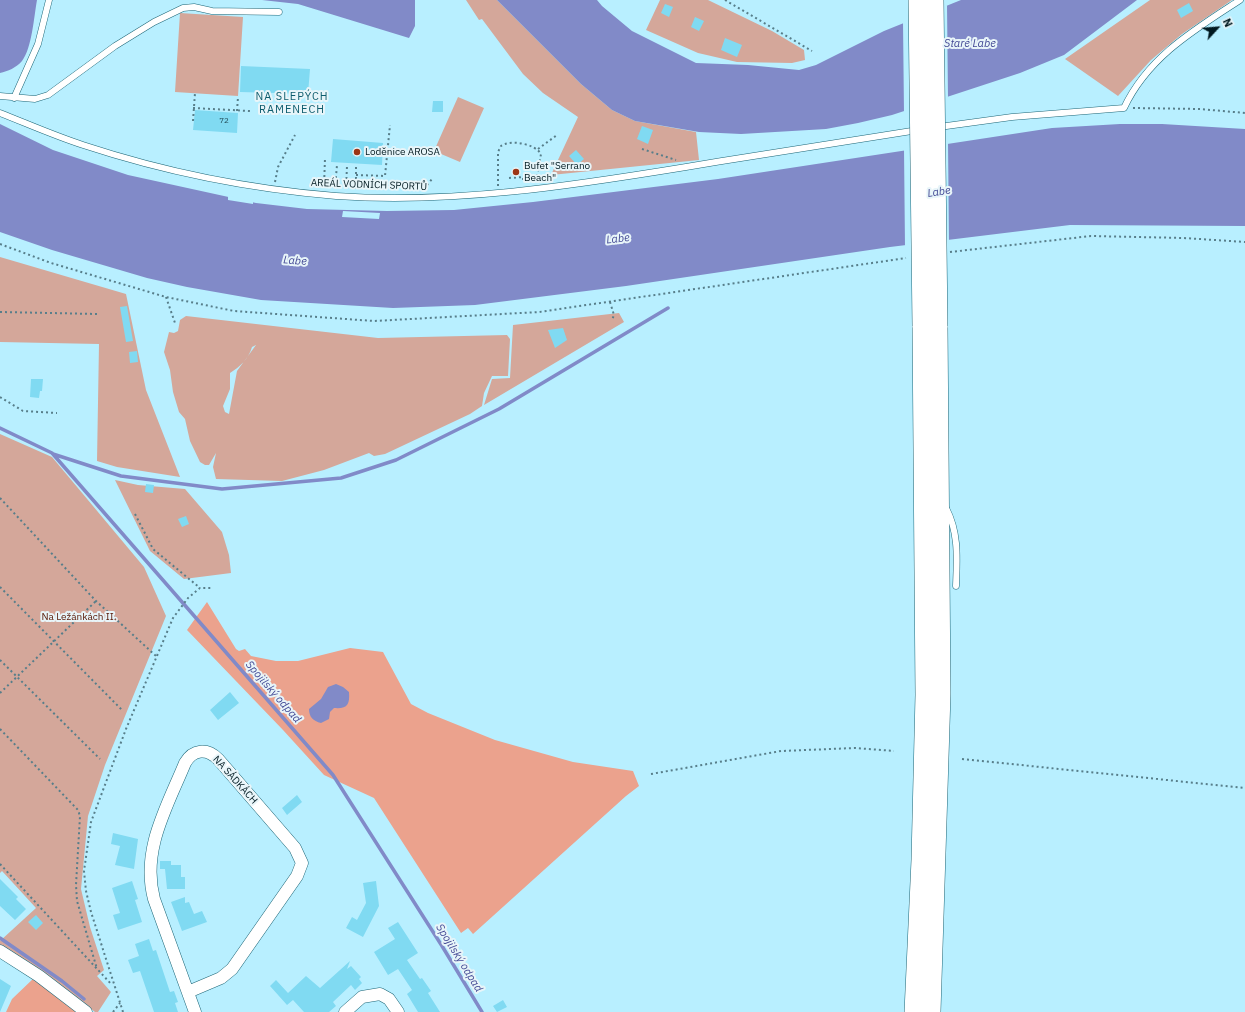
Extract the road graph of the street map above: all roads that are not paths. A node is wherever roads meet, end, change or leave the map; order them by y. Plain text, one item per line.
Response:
1 (49, 0) edge
2 (918, 0) edge
3 (934, 0) edge
4 (1240, 0) edge
5 (279, 12) dead end
6 (0, 96) edge
7 (14, 98) junction
8 (0, 113) edge
9 (930, 326) junction
10 (941, 497) junction
11 (956, 586) dead end
12 (0, 951) edge
13 (188, 992) junction
14 (86, 1012) edge
15 (195, 1012) edge
16 (345, 1012) edge
17 (398, 1012) edge
18 (914, 1012) edge
19 (931, 1012) edge

1 - 7 lane
2 - 9 main road, bridge
3 - 9 main road, bridge
4 - 8 lane, AREÁL VODNÍCH SPORTŮ
5 - 7 lane
6 - 7 lane
9 - 10 main road
9 - 18 main road
10 - 11 lane
10 - 19 main road
12 - 14 street
13 - 13 street, NA SÁDKÁCH
13 - 15 street, NA SÁDKÁCH
16 - 17 street

